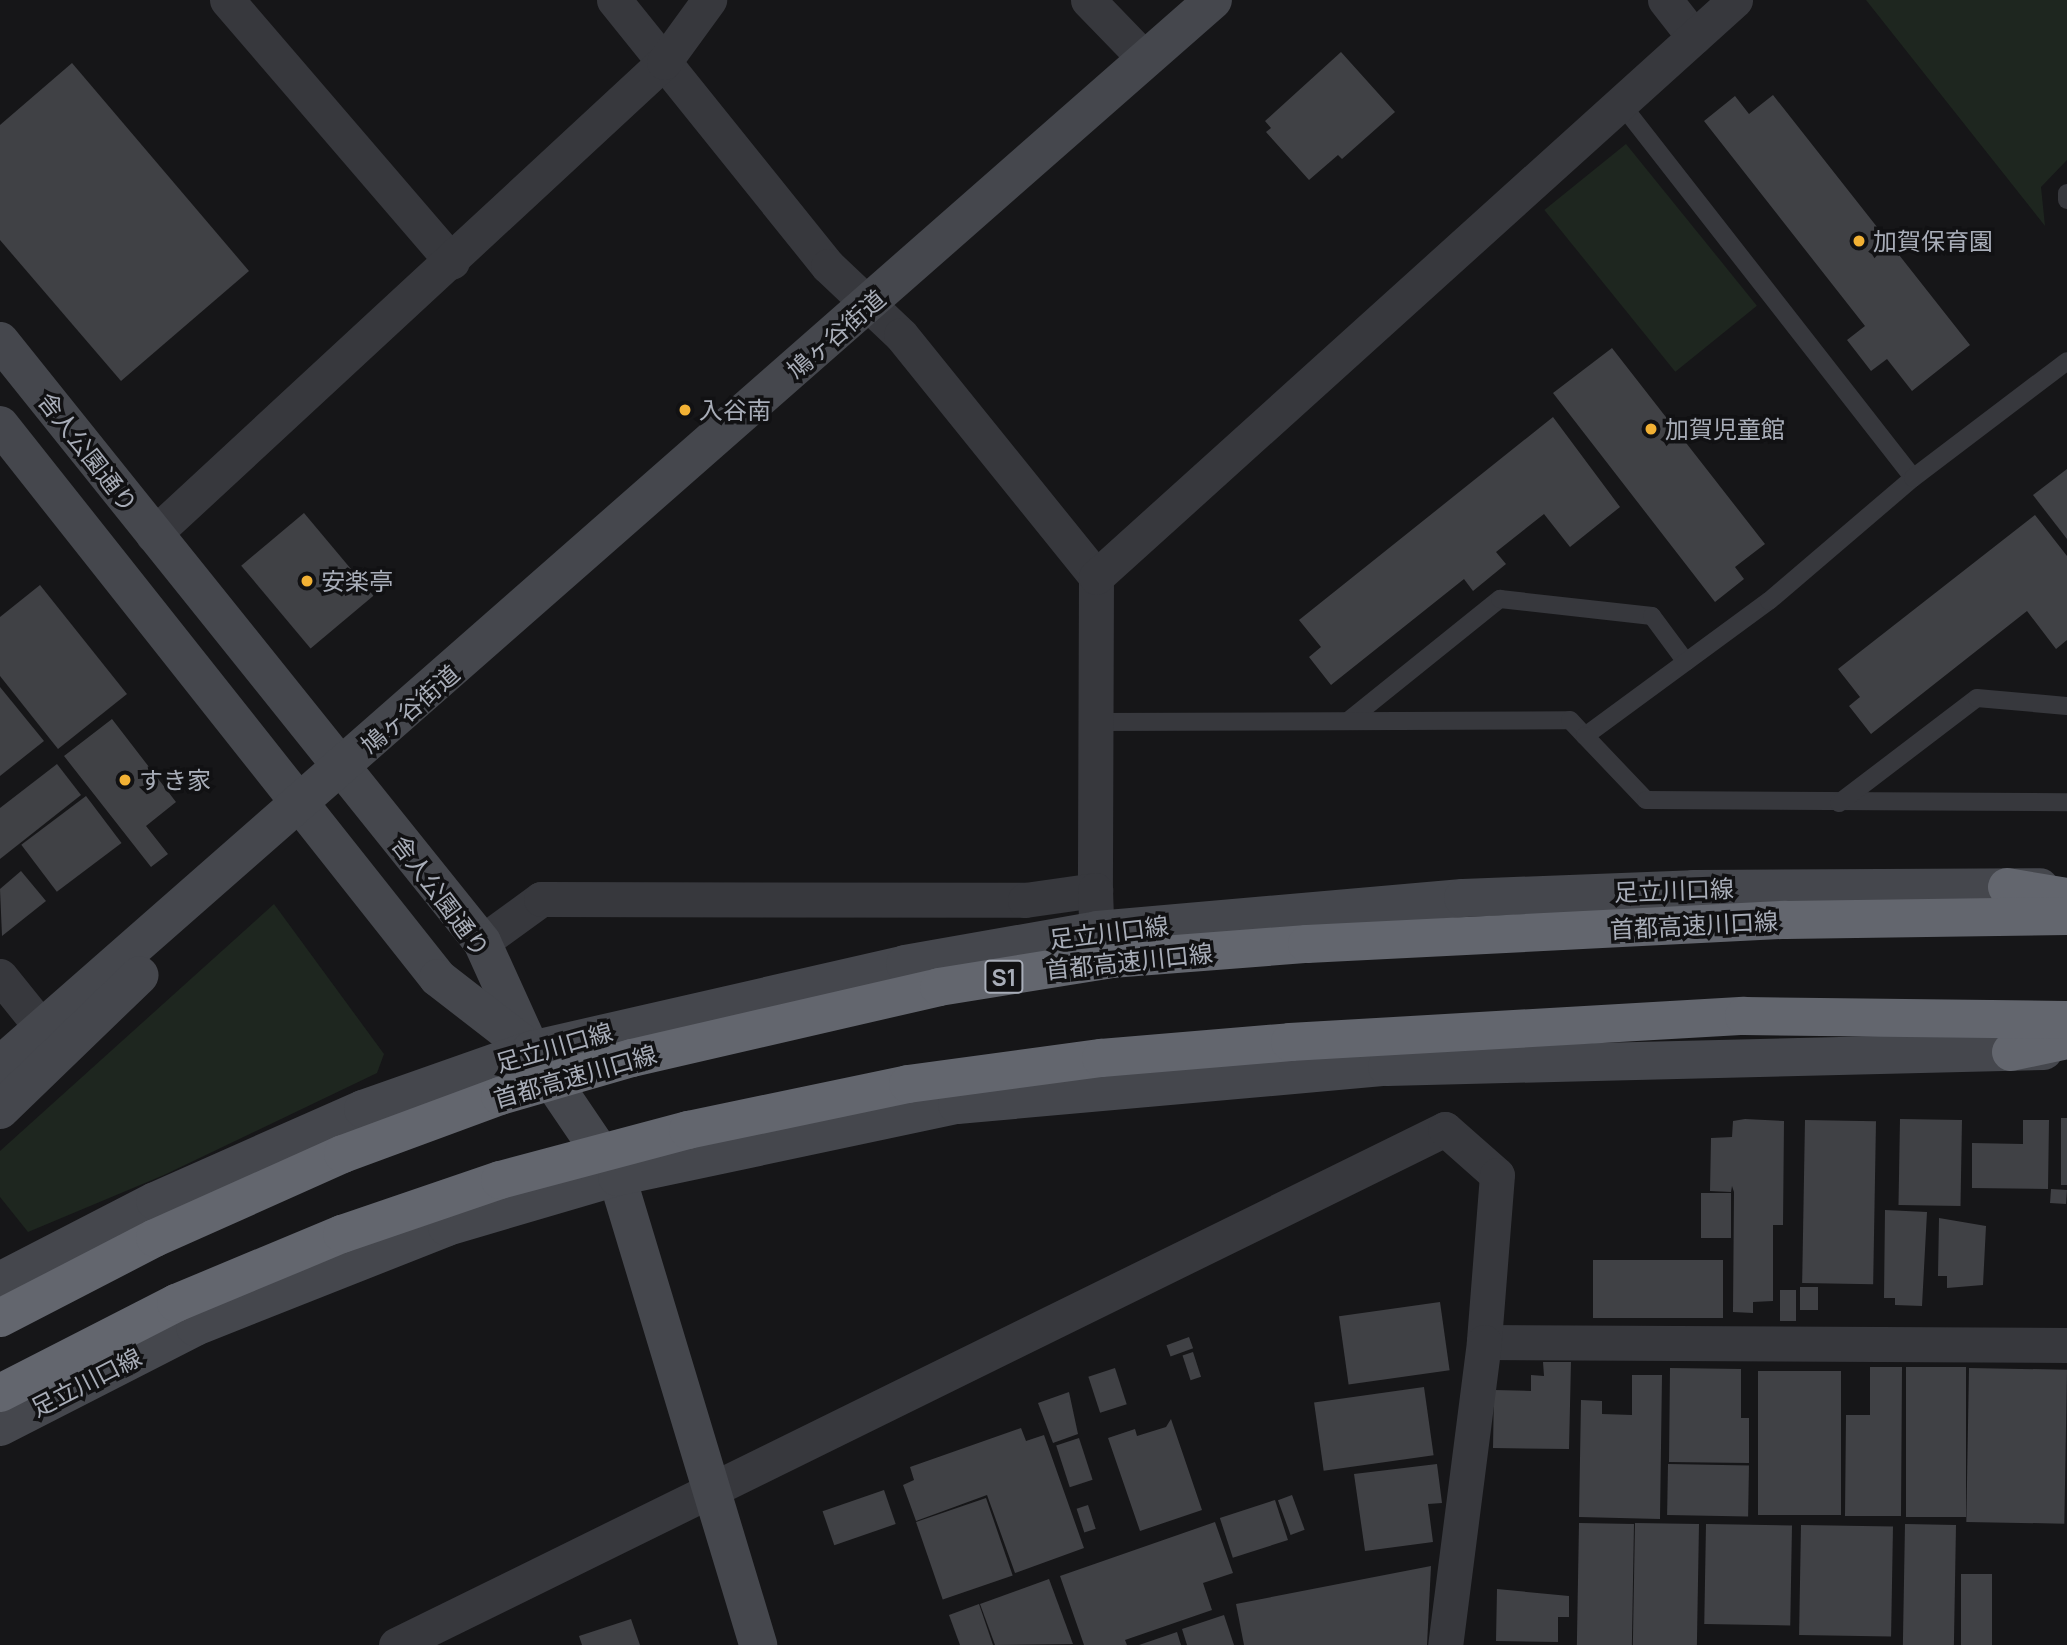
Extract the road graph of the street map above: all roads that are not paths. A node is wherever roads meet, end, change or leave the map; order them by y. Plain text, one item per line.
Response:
1 (227, 0) edge
2 (614, 0) edge
3 (709, 0) edge
4 (1088, 0) edge
5 (1213, 0) edge
6 (1665, 0) edge
7 (1735, 0) edge
8 (1694, 37) junction
9 (1146, 60) junction
10 (664, 62) junction
11 (1622, 105) junction
12 (2067, 193) edge
13 (2067, 200) edge
14 (452, 262) junction
15 (871, 303) junction
16 (0, 341) edge
17 (2067, 361) edge
18 (0, 425) edge
19 (1913, 478) junction
20 (153, 535) junction
21 (1096, 577) junction
22 (1686, 662) junction
23 (2067, 706) edge
24 (1348, 721) junction
25 (1095, 722) junction
26 (1585, 736) junction
27 (341, 769) junction
28 (2067, 802) edge
29 (1839, 803) junction
30 (300, 806) junction
31 (2007, 887) junction
32 (2067, 887) edge
33 (1095, 890) junction
34 (2067, 897) edge
35 (2067, 916) edge
36 (1097, 930) junction
37 (482, 942) junction
38 (0, 976) edge
39 (2067, 1020) edge
40 (42, 1028) junction
41 (2067, 1040) edge
42 (531, 1050) junction
43 (2067, 1051) edge
44 (2011, 1052) junction
45 (0, 1065) edge
46 (0, 1110) edge
47 (617, 1177) junction
48 (0, 1280) edge
49 (0, 1318) edge
50 (1484, 1342) junction
51 (2067, 1345) edge
52 (0, 1393) edge
53 (0, 1427) edge
54 (710, 1488) junction
55 (396, 1645) edge
56 (758, 1645) edge
57 (1445, 1645) edge

1 - 14 street
2 - 10 street
3 - 10 street
4 - 9 street
5 - 9 main road, 鳩ヶ谷街道
6 - 8 street
7 - 8 street
8 - 11 street
9 - 15 main road, 鳩ヶ谷街道
10 - 14 street
10 - 15 street
11 - 19 lane
11 - 21 street
12 - 13 lane
14 - 20 street
15 - 21 street
15 - 27 main road, 鳩ヶ谷街道
16 - 20 main road, 舎人公園通り
17 - 19 lane
18 - 30 main road, 舎人公園通り
19 - 22 lane
20 - 27 main road, 舎人公園通り
21 - 25 street
22 - 24 lane
22 - 26 lane
23 - 29 lane
24 - 25 lane
24 - 26 lane
25 - 33 street
26 - 29 lane
27 - 30 main road, 鳩ヶ谷街道
27 - 37 main road, 舎人公園通り
28 - 29 lane
30 - 40 main road, 鳩ヶ谷街道
30 - 42 main road, 舎人公園通り
30 - 46 main road, 鳩ヶ谷街道
31 - 32 main road, 足立川口線
31 - 34 highway
31 - 36 main road, 足立川口線
33 - 36 street
33 - 37 street
35 - 49 highway, 首都高速川口線 / S1, bridge
36 - 42 main road, 足立川口線
37 - 42 main road, 舎人公園通り
38 - 40 street
39 - 52 highway, bridge
40 - 45 main road, 鳩ヶ谷街道
41 - 44 highway
42 - 47 main road
42 - 48 main road, 足立川口線
43 - 44 main road, 足立川口線
44 - 47 main road, 足立川口線
47 - 53 main road, 足立川口線
47 - 54 main road
50 - 51 street
50 - 54 street
50 - 57 street
54 - 55 street
54 - 56 main road

